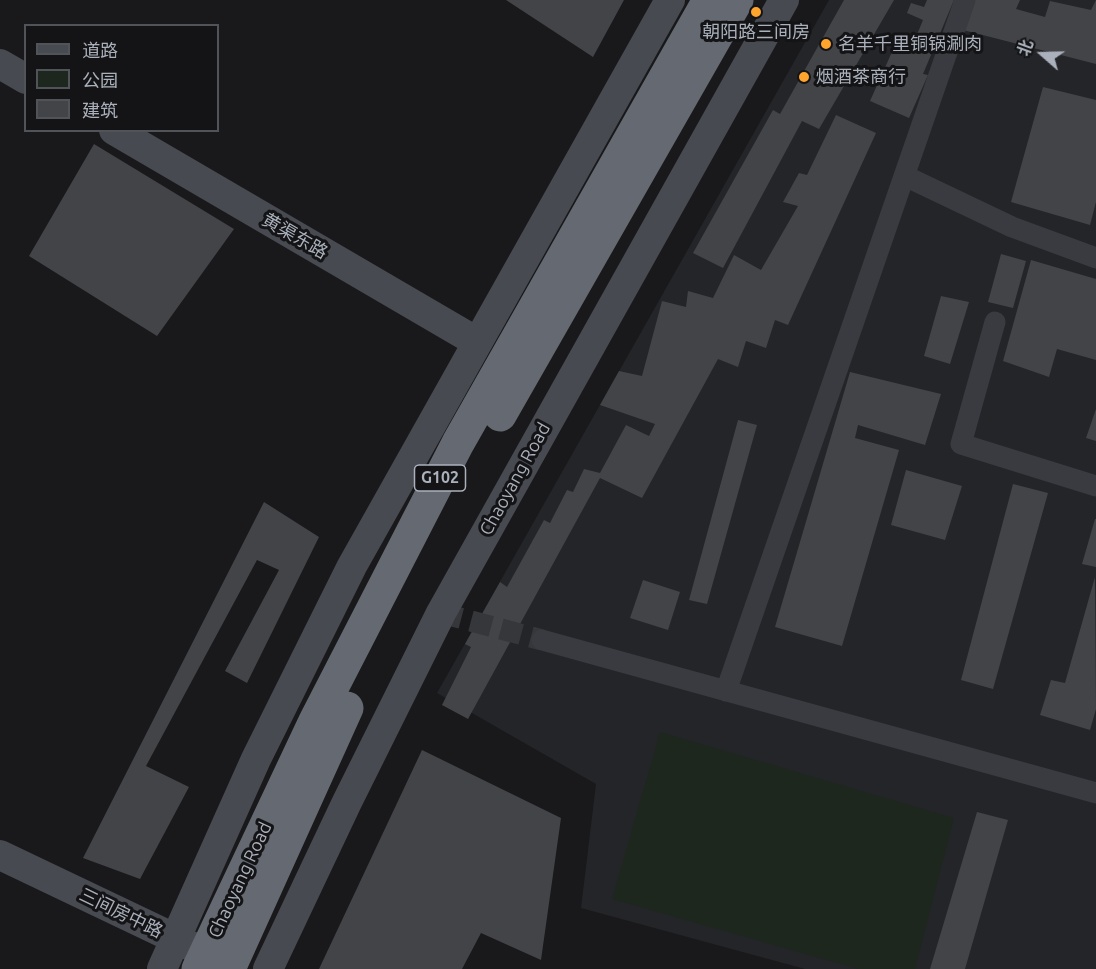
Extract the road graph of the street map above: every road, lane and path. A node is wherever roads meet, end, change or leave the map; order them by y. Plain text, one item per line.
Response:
1 (670, 0) edge
2 (709, 0) edge
3 (737, 0) edge
4 (784, 0) edge
5 (965, 0) edge
6 (0, 64) edge
7 (24, 78) edge
8 (117, 132) edge
9 (905, 176) junction
10 (1096, 258) edge
11 (995, 322) dead end
12 (477, 342) junction
13 (1096, 486) edge
14 (542, 640) tunnel mouth
15 (726, 691) junction
16 (1096, 793) edge
17 (0, 855) edge
18 (214, 960) edge
19 (162, 969) edge
20 (268, 969) edge

1 - 12 street, Chaoyang Road
2 - 18 highway, Chaoyang Road / G102
3 - 18 highway, Chaoyang Road / G102
4 - 20 street, Chaoyang Road
5 - 9 street
6 - 7 street
8 - 12 street, 黄渠东路
9 - 10 street
9 - 15 street
11 - 13 street
12 - 18 street, Chaoyang Road
14 - 15 street
15 - 16 street
17 - 18 street, 三间房中路
18 - 19 street, Chaoyang Road

